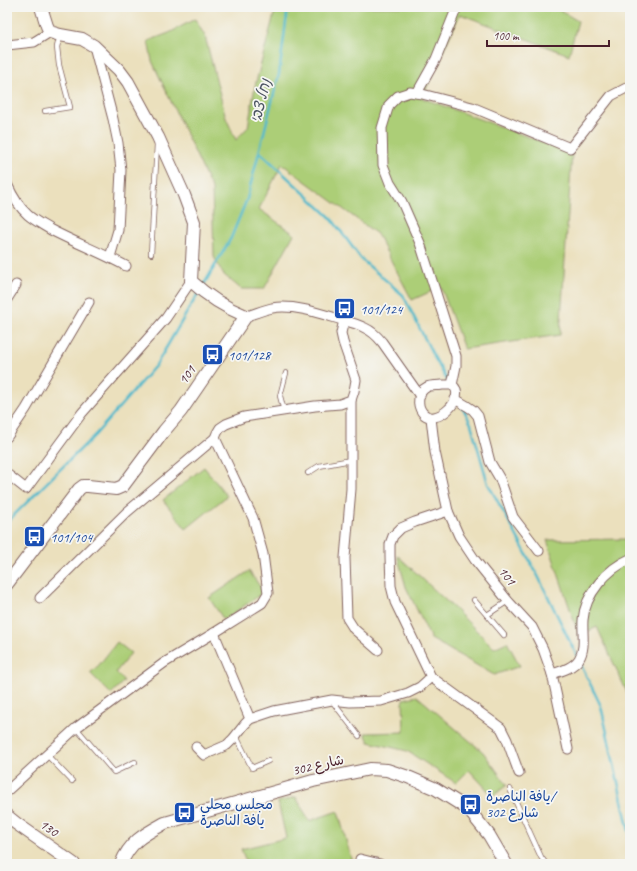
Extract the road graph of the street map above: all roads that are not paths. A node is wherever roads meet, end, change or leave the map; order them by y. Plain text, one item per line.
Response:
1 (41, 7) edge
2 (457, 7) edge
3 (55, 33) junction
4 (7, 45) edge
5 (94, 46) junction
6 (630, 86) edge
7 (418, 93) junction
8 (45, 111) dead end
9 (158, 137) junction
10 (7, 184) edge
11 (151, 254) dead end
12 (110, 257) junction
13 (126, 266) dead end
14 (190, 281) junction
15 (16, 285) dead end
16 (7, 299) edge
17 (89, 302) dead end
18 (246, 316) junction
19 (344, 320) junction
20 (286, 373) dead end
21 (452, 385) junction
22 (420, 396) junction
23 (455, 399) junction
24 (351, 400) junction
25 (284, 411) junction
26 (431, 418) junction
27 (7, 437) edge
28 (215, 438) junction
29 (351, 460) junction
30 (308, 473) dead end
31 (7, 474) edge
32 (448, 511) junction
33 (539, 551) dead end
34 (630, 559) edge
35 (7, 584) edge
36 (40, 598) dead end
37 (474, 600) dead end
38 (508, 601) junction
39 (487, 615) junction
40 (214, 633) junction
41 (504, 634) dead end
42 (378, 650) dead end
43 (552, 674) junction
44 (431, 677) junction
45 (332, 700) junction
46 (250, 719) junction
47 (76, 728) junction
48 (236, 736) junction
49 (359, 736) dead end
50 (196, 746) dead end
51 (568, 749) dead end
52 (46, 755) junction
53 (134, 762) dead end
54 (268, 762) dead end
55 (519, 773) dead end
56 (72, 781) dead end
57 (510, 789) dead end
58 (7, 791) edge
59 (7, 816) edge
60 (360, 859) dead end
61 (74, 864) edge
62 (121, 864) edge
63 (380, 864) edge
64 (506, 864) edge
65 (546, 864) edge

1 - 3 street
2 - 7 street
3 - 4 street
3 - 5 street
3 - 8 lane
5 - 9 street
5 - 12 street
6 - 7 street
7 - 21 street
9 - 11 lane
9 - 14 street
10 - 12 street
12 - 13 street
14 - 18 street
14 - 31 street
15 - 16 street
17 - 27 street
18 - 19 street
18 - 35 street, 101
19 - 22 street
19 - 24 street
20 - 25 lane
21 - 22 street
21 - 23 street
22 - 26 street
23 - 26 street
23 - 33 street
24 - 25 street
24 - 29 street
25 - 28 street
26 - 32 street, 101
28 - 36 street
28 - 40 street
29 - 30 lane
29 - 42 street
32 - 38 street, 101
32 - 44 street
34 - 43 street
37 - 39 lane
38 - 39 lane
38 - 43 street, 101
39 - 41 lane
40 - 46 street
40 - 47 street
43 - 51 street, 101
44 - 45 street
44 - 55 street
45 - 46 street
45 - 49 lane
46 - 48 street
47 - 52 street
47 - 53 lane
48 - 50 street
48 - 54 lane
52 - 56 lane
52 - 58 street
57 - 65 lane
59 - 61 street, 130
60 - 63 street
62 - 64 street, شارع 302

